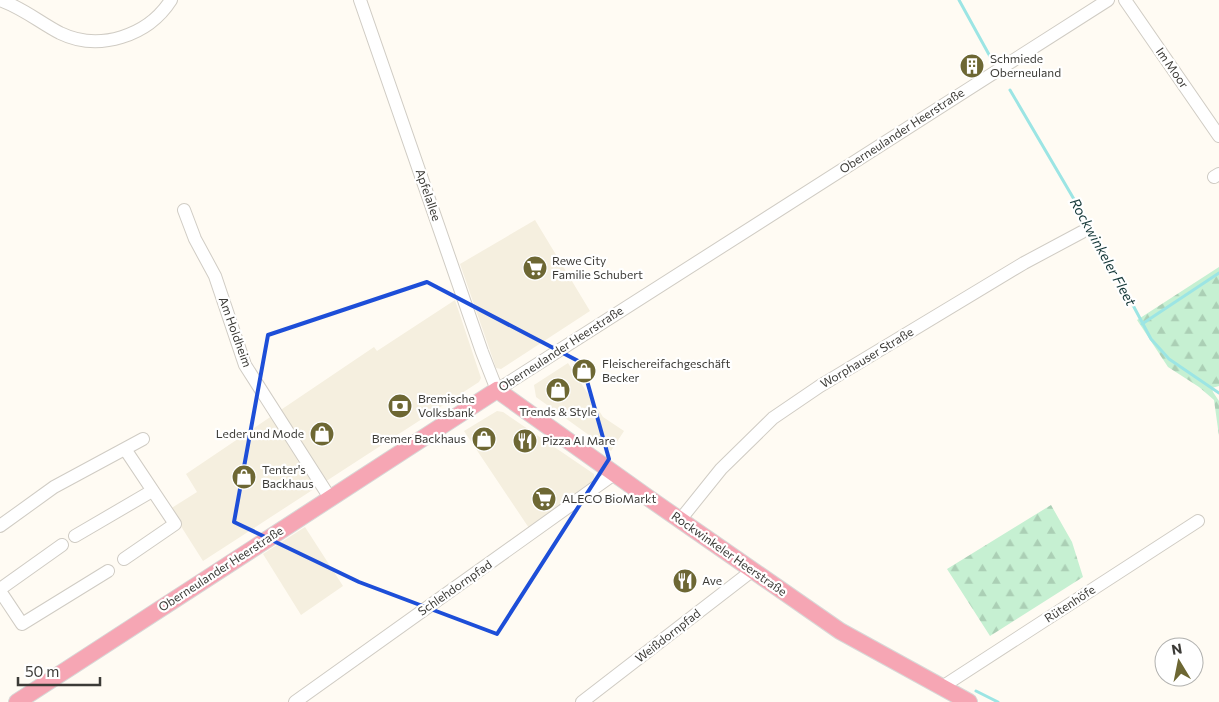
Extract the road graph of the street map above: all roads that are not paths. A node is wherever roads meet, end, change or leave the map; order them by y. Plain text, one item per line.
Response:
1 (0, 0) edge
2 (171, 0) edge
3 (360, 0) edge
4 (1108, 0) edge
5 (1125, 0) edge
6 (1219, 136) edge
7 (184, 210) dead end
8 (1082, 232) dead end
9 (497, 390) junction
10 (143, 440) dead end
11 (125, 449) junction
12 (614, 474) junction
13 (152, 491) junction
14 (330, 498) junction
15 (680, 520) junction
16 (1198, 521) dead end
17 (0, 526) edge
18 (75, 536) dead end
19 (62, 545) dead end
20 (124, 559) dead end
21 (753, 570) junction
22 (108, 571) dead end
23 (0, 590) edge
24 (942, 687) junction
25 (17, 702) edge
26 (295, 702) edge
27 (582, 702) edge
28 (969, 702) edge

1 - 2 street
3 - 9 street, Apfelallee
4 - 9 street, Oberneulander Heerstraße
5 - 6 street, Im Moor
7 - 14 street, Am Holdheim
8 - 15 street, Worphauser Straße
9 - 12 main road, Rockwinkeler Heerstraße
9 - 14 main road, Oberneulander Heerstraße
10 - 11 street
11 - 13 street
11 - 17 street
12 - 15 main road, Rockwinkeler Heerstraße
12 - 26 street, Schlehdornpfad
13 - 18 street
13 - 20 street
14 - 25 main road, Oberneulander Heerstraße
15 - 21 main road, Rockwinkeler Heerstraße
16 - 24 street, Rütenhöfe
19 - 23 street
21 - 24 main road, Rockwinkeler Heerstraße
21 - 27 street, Weißdornpfad
22 - 23 street
24 - 28 main road, Rockwinkeler Heerstraße

